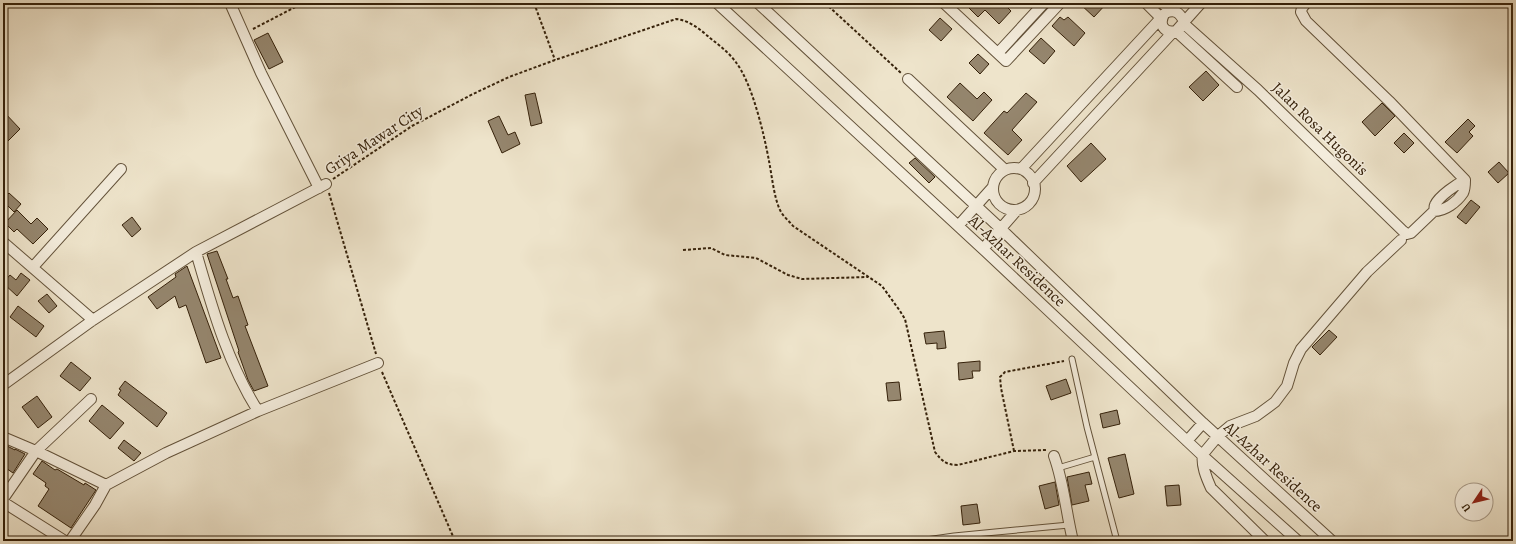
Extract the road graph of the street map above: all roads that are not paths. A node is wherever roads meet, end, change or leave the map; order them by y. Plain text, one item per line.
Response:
1 (230, 3) edge
2 (717, 3) edge
3 (758, 3) edge
4 (944, 3) edge
5 (1044, 3) edge
6 (1060, 3) edge
7 (1146, 3) edge
8 (1162, 3) edge
9 (1201, 3) edge
10 (1306, 3) edge
11 (1174, 7) edge
12 (1161, 18) junction
13 (1179, 27) junction
14 (998, 53) junction
15 (908, 79) road end
16 (1237, 87) dead end
17 (1044, 143) junction
18 (1058, 156) junction
19 (121, 169) dead end
20 (1004, 169) junction
21 (1021, 169) junction
22 (1033, 183) junction
23 (992, 188) junction
24 (976, 206) junction
25 (1017, 210) junction
26 (958, 226) junction
27 (1001, 229) junction
28 (1400, 240) dead end
29 (3, 242) edge
30 (983, 249) junction
31 (196, 252) junction
32 (33, 267) junction
33 (93, 320) junction
34 (1072, 359) road end
35 (378, 363) road end
36 (3, 385) edge
37 (91, 399) dead end
38 (258, 411) junction
39 (1203, 423) junction
40 (1218, 436) junction
41 (3, 437) edge
42 (1187, 441) junction
43 (36, 451) junction
44 (1054, 456) road end
45 (1203, 456) junction
46 (1095, 457) junction
47 (1058, 468) junction
48 (106, 485) junction
49 (3, 501) edge
50 (1069, 525) junction
51 (65, 541) edge
52 (70, 541) edge
53 (919, 541) edge
54 (1073, 541) edge
55 (1117, 541) edge
56 (1265, 541) edge
57 (1298, 541) edge
58 (1332, 541) edge

1 - 31 street
2 - 26 street, Al-Azhar Residence
3 - 24 street, Al-Azhar Residence
4 - 14 street
5 - 14 street
6 - 14 street
7 - 12 street
8 - 11 street
9 - 13 street
10 - 13 street, Jalan Rosa Hugonis
11 - 12 street
11 - 13 street
12 - 13 street
12 - 17 street
13 - 16 street
13 - 18 street
15 - 20 street
17 - 18 street
17 - 21 street
18 - 22 street
19 - 32 street
20 - 21 street
20 - 23 street
21 - 22 street
22 - 25 street
23 - 24 street
23 - 25 street
24 - 26 street
24 - 27 street, Al-Azhar Residence
25 - 27 street
26 - 30 street, Al-Azhar Residence
27 - 30 street
27 - 39 street, Al-Azhar Residence
28 - 40 street
29 - 32 street
30 - 42 street, Al-Azhar Residence
31 - 33 street
31 - 38 street
32 - 33 street
33 - 36 street
34 - 46 lane
35 - 38 street
37 - 43 street
38 - 48 street
39 - 40 street, Al-Azhar Residence
39 - 42 street
40 - 45 street
40 - 58 street, Al-Azhar Residence
41 - 43 street
42 - 45 street, Al-Azhar Residence
43 - 48 street
43 - 49 street
44 - 47 street
45 - 56 street
45 - 57 street, Al-Azhar Residence
46 - 47 lane
46 - 55 lane
47 - 50 street
48 - 52 street
49 - 51 street
50 - 53 lane
50 - 54 street

